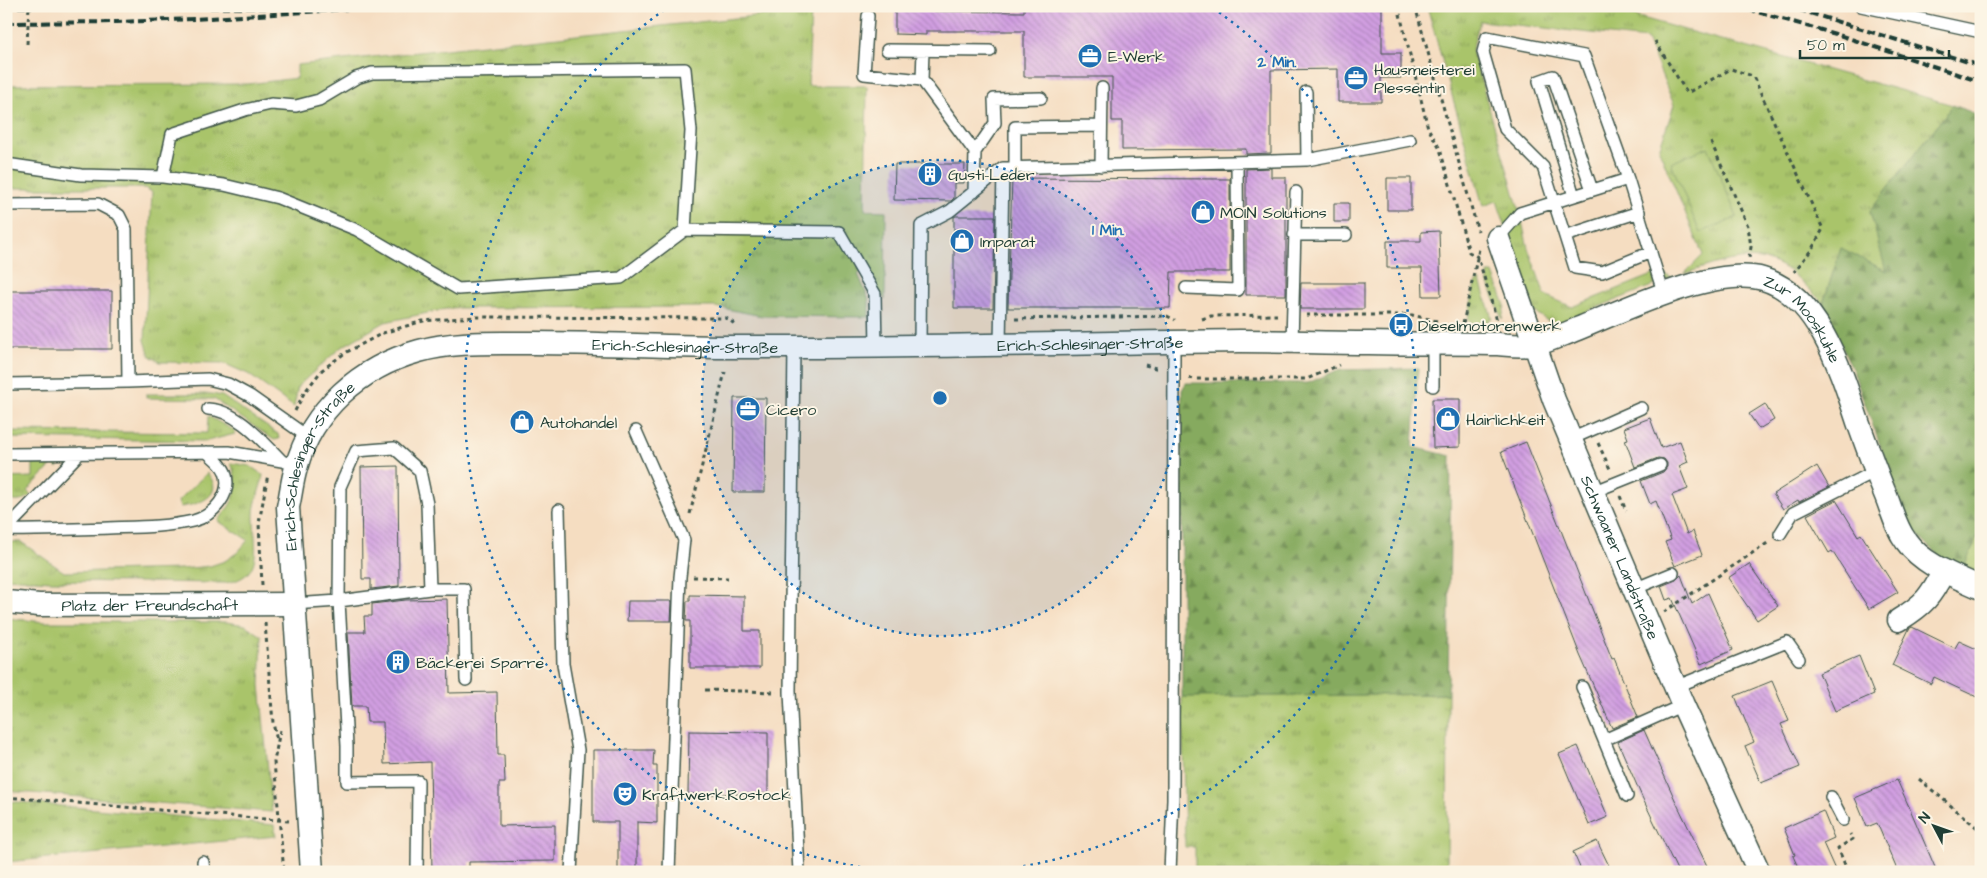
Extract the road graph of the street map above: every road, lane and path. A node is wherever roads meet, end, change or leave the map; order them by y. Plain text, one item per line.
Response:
1 (29, 6) edge
2 (1398, 6) edge
3 (1415, 6) edge
4 (1861, 6) edge
5 (868, 16) dead end
6 (1981, 32) edge
7 (1655, 41) dead end
8 (28, 44) dead end
9 (887, 50) dead end
10 (923, 51) junction
11 (990, 51) dead end
12 (922, 80) junction
13 (1102, 88) dead end
14 (1306, 92) dead end
15 (1041, 98) dead end
16 (1101, 126) junction
17 (1410, 140) dead end
18 (1711, 142) dead end
19 (975, 152) junction
20 (1307, 160) junction
21 (1237, 163) junction
22 (6, 164) edge
23 (1101, 166) junction
24 (1009, 168) junction
25 (163, 176) junction
26 (1628, 179) junction
27 (1592, 190) junction
28 (974, 192) junction
29 (1296, 192) dead end
30 (1574, 196) junction
31 (1555, 202) junction
32 (6, 205) edge
33 (1638, 212) junction
34 (685, 230) junction
35 (1294, 235) junction
36 (1346, 235) dead end
37 (1565, 236) junction
38 (1486, 239) junction
39 (1651, 252) junction
40 (1478, 257) junction
41 (1744, 277) junction
42 (1186, 288) dead end
43 (1781, 288) junction
44 (1664, 295) junction
45 (1463, 327) dead end
46 (1500, 330) dead end
47 (1178, 334) junction
48 (1000, 337) junction
49 (1292, 342) junction
50 (1432, 344) junction
51 (1534, 345) junction
52 (920, 346) junction
53 (794, 347) junction
54 (876, 347) junction
55 (1140, 363) dead end
56 (1347, 365) dead end
57 (724, 372) dead end
58 (1174, 373) junction
59 (128, 382) junction
60 (6, 384) edge
61 (1433, 386) dead end
62 (1641, 408) dead end
63 (208, 409) dead end
64 (636, 431) dead end
65 (308, 437) junction
66 (1571, 439) junction
67 (207, 452) junction
68 (80, 453) junction
69 (6, 454) edge
70 (289, 463) junction
71 (1660, 465) dead end
72 (1876, 471) junction
73 (1593, 492) junction
74 (559, 510) dead end
75 (8, 523) edge
76 (1780, 534) joint
77 (684, 540) junction
78 (1944, 571) junction
79 (1673, 573) dead end
80 (680, 577) junction
81 (728, 578) dead end
82 (1981, 588) edge
83 (430, 589) junction
84 (1634, 589) junction
85 (339, 601) junction
86 (6, 602) edge
87 (293, 604) junction
88 (1899, 620) dead end
89 (1648, 621) junction
90 (1798, 659) dead end
91 (466, 680) dead end
92 (1582, 687) dead end
93 (705, 690) dead end
94 (790, 692) junction
95 (1679, 696) junction
96 (1604, 740) junction
97 (1919, 778) dead end
98 (1627, 796) dead end
99 (6, 797) edge
100 (1831, 797) dead end
101 (1843, 820) joint
102 (289, 821) dead end
103 (1981, 831) edge
104 (312, 872) edge
105 (417, 872) edge
106 (571, 872) edge
107 (669, 872) edge
108 (799, 872) edge
109 (1170, 872) edge
110 (1759, 872) edge
111 (1848, 872) edge

1 - 8 path
2 - 40 path
3 - 38 path
4 - 6 lane
5 - 12 lane
7 - 43 path
9 - 10 lane
10 - 11 lane
10 - 12 lane
12 - 19 lane
13 - 16 lane
14 - 20 lane
15 - 19 lane
16 - 23 lane
16 - 24 lane
17 - 20 lane
18 - 41 path
19 - 28 lane
20 - 21 lane
21 - 23 lane
21 - 42 lane
22 - 25 lane
23 - 24 lane
24 - 28 lane
24 - 48 lane
25 - 34 lane
25 - 34 lane
26 - 27 lane
26 - 31 lane
26 - 33 lane
27 - 30 lane
27 - 30 lane
28 - 52 lane
29 - 35 lane
30 - 31 lane
31 - 37 lane
31 - 38 lane
32 - 59 lane
33 - 37 lane
33 - 39 lane
34 - 54 lane
35 - 36 lane
35 - 49 lane
37 - 39 lane
38 - 40 path
38 - 51 street, Schwaaner Landstraße
39 - 44 lane
40 - 45 path
40 - 46 path
41 - 43 street, Zur Mooskuhle
41 - 44 street, Zur Mooskuhle
43 - 72 street, Zur Mooskuhle
44 - 51 street, Zur Mooskuhle
47 - 48 street, Erich-Schlesinger-Straße
47 - 48 path
47 - 49 street, Erich-Schlesinger-Straße
47 - 58 lane
48 - 52 street, Erich-Schlesinger-Straße
49 - 50 street, Erich-Schlesinger-Straße
50 - 51 street, Erich-Schlesinger-Straße
50 - 61 lane
51 - 66 street, Schwaaner Landstraße
52 - 54 street, Erich-Schlesinger-Straße
53 - 54 street, Erich-Schlesinger-Straße
53 - 65 street, Erich-Schlesinger-Straße
53 - 94 lane
55 - 58 path
56 - 58 path
57 - 77 path
58 - 109 lane
59 - 60 lane
59 - 65 lane
62 - 66 lane
63 - 70 lane
64 - 77 lane
65 - 70 street, Erich-Schlesinger-Straße
66 - 73 street, Schwaaner Landstraße
67 - 68 lane
67 - 70 lane
67 - 75 lane
68 - 69 lane
68 - 75 lane
70 - 87 street, Erich-Schlesinger-Straße
71 - 73 lane
72 - 76 lane
72 - 78 street, Zur Mooskuhle
73 - 84 street, Schwaaner Landstraße
74 - 106 lane
76 - 89 path
77 - 80 lane
78 - 82 street, Zur Mooskuhle
78 - 88 street
79 - 84 lane
80 - 81 path
80 - 107 lane
83 - 85 lane
83 - 85 lane
83 - 91 lane
84 - 89 street, Schwaaner Landstraße
85 - 87 lane
85 - 105 lane
86 - 87 street, Platz der Freundschaft
87 - 104 street, Erich-Schlesinger-Straße
89 - 95 street, Schwaaner Landstraße
90 - 95 lane
92 - 96 lane
93 - 94 path
94 - 108 lane
95 - 96 lane
95 - 110 street, Schwaaner Landstraße
96 - 98 lane
97 - 103 path
99 - 102 path
100 - 101 lane
101 - 111 path

